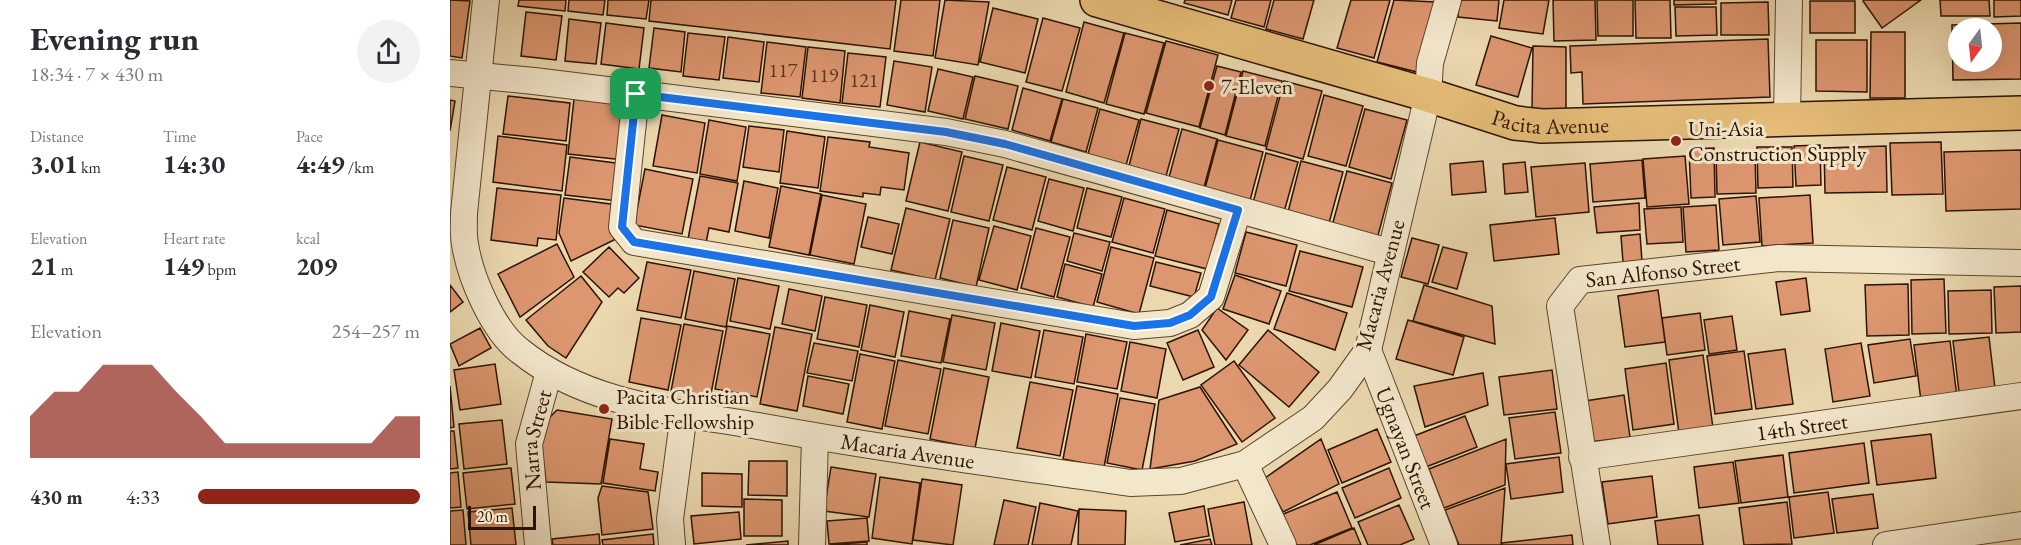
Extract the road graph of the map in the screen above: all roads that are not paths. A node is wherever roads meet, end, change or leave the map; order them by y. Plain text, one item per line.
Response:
1 (486, 0) edge
2 (1097, 0) edge
3 (1448, 0) edge
4 (1789, 0) edge
5 (450, 73) edge
6 (478, 76) junction
7 (636, 94) junction
8 (1428, 95) junction
9 (2021, 113) edge
10 (1787, 118) junction
11 (1238, 210) junction
12 (457, 212) edge
13 (1389, 252) junction
14 (2021, 262) edge
15 (1368, 350) junction
16 (549, 372) junction
17 (2021, 396) edge
18 (684, 413) junction
19 (815, 437) junction
20 (1582, 457) junction
21 (1245, 464) junction
22 (2020, 532) edge
23 (537, 545) edge
24 (672, 545) edge
25 (812, 545) edge
26 (1283, 545) edge
27 (1444, 545) edge
28 (1596, 545) edge
29 (1886, 545) edge

1 - 6 street, Macaria Avenue
2 - 8 main road, Pacita Avenue
3 - 8 street, Macaria Avenue
4 - 10 street
5 - 6 street
6 - 7 street
6 - 12 street, Macaria Avenue
7 - 11 street
7 - 11 street
8 - 10 main road, Pacita Avenue
8 - 13 street, Macaria Avenue
9 - 10 main road, Pacita Avenue
11 - 13 street
12 - 16 street, Macaria Avenue
13 - 15 street, Macaria Avenue
14 - 20 street, San Alfonso Street
15 - 21 street, Macaria Avenue
15 - 27 street, Ugnayan Street
16 - 18 street, Macaria Avenue
16 - 23 street, Narra Street
17 - 20 street, 14th Street
18 - 19 street, Macaria Avenue
18 - 24 street
19 - 21 street, Macaria Avenue
19 - 25 street
20 - 28 street, San Alfonso Street
21 - 26 street
22 - 29 street

